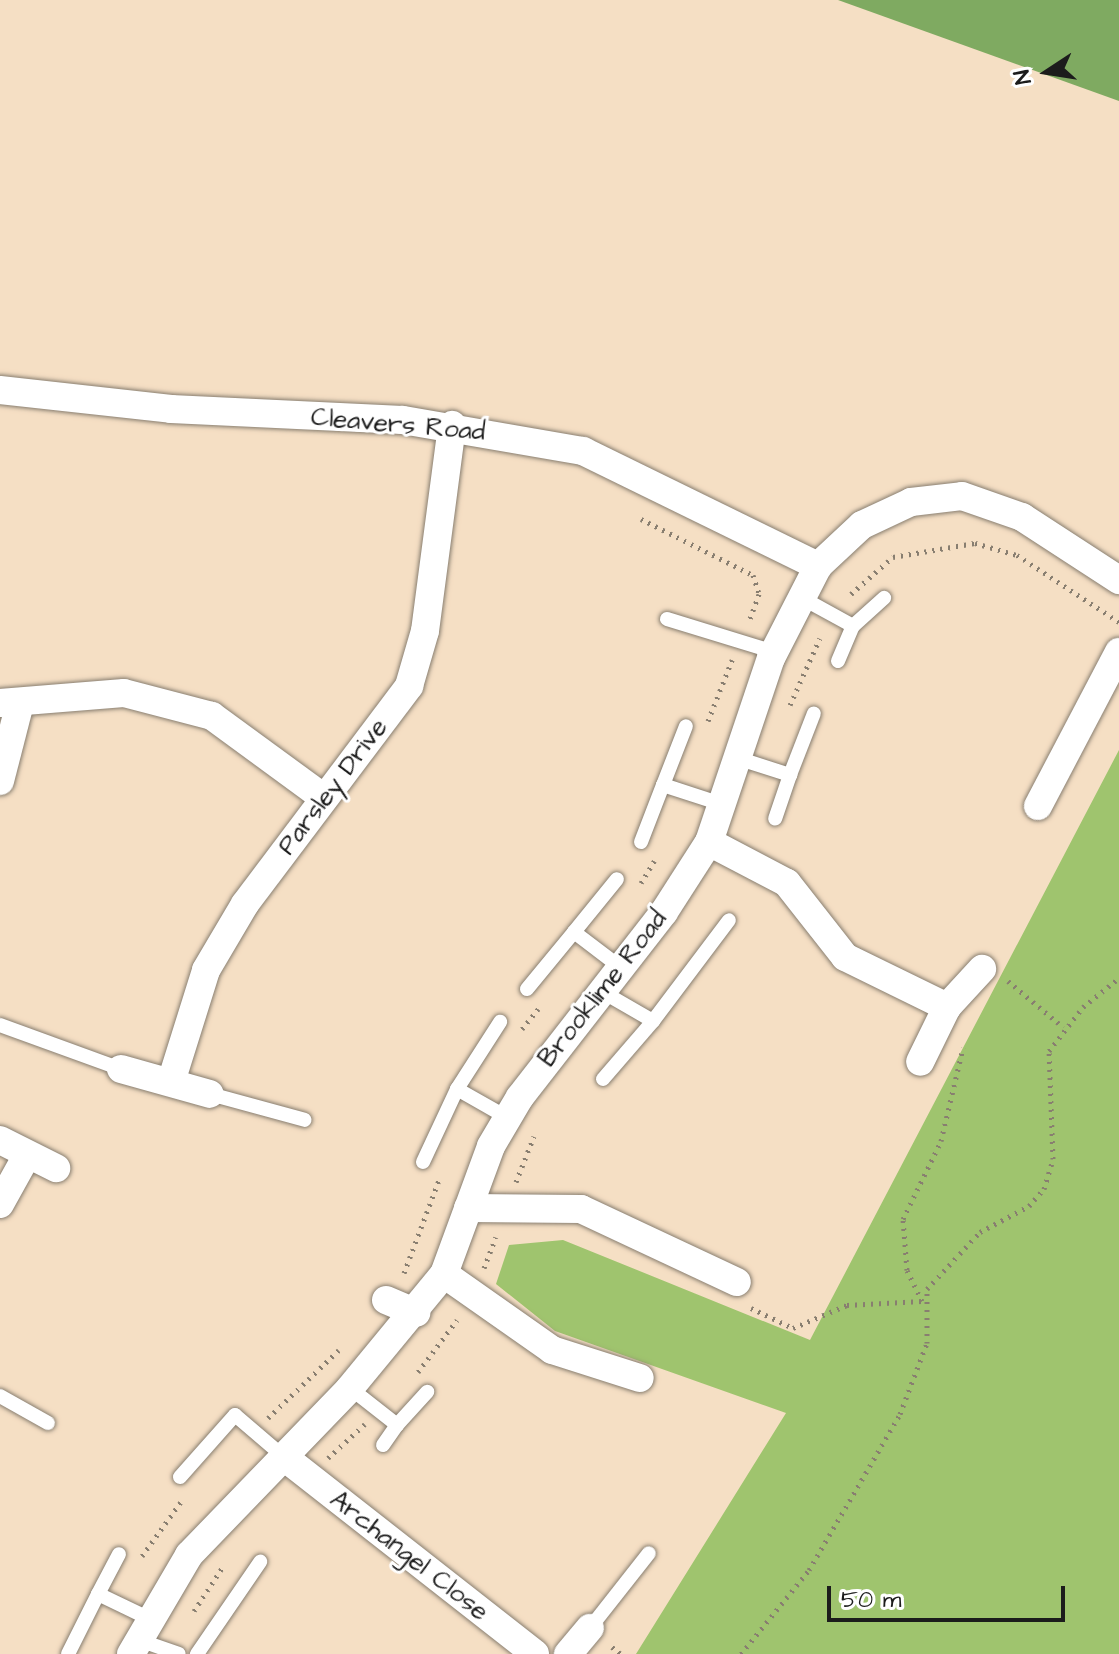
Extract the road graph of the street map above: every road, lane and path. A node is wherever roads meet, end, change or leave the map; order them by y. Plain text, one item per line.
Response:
1 (0, 390) edge
2 (452, 425) junction
3 (818, 566) junction
4 (1119, 580) edge
5 (802, 598) junction
6 (884, 598) dead end
7 (667, 619) dead end
8 (853, 626) junction
9 (774, 652) junction
10 (1119, 652) edge
11 (838, 661) dead end
12 (10, 705) edge
13 (814, 713) dead end
14 (686, 726) dead end
15 (737, 758) junction
16 (790, 775) junction
17 (0, 781) edge
18 (663, 785) junction
19 (324, 798) junction
20 (721, 804) junction
21 (1038, 806) dead end
22 (775, 819) dead end
23 (641, 842) dead end
24 (709, 842) junction
25 (617, 879) dead end
26 (729, 920) dead end
27 (574, 932) junction
28 (620, 967) junction
29 (1119, 978) edge
30 (991, 980) joint
31 (527, 989) dead end
32 (601, 991) junction
33 (947, 1007) junction
34 (653, 1021) junction
35 (500, 1022) dead end
36 (0, 1025) edge
37 (1063, 1027) junction
38 (967, 1037) dead end
39 (920, 1062) dead end
40 (121, 1069) joint
41 (603, 1079) dead end
42 (171, 1082) junction
43 (457, 1089) junction
44 (210, 1094) joint
45 (508, 1118) junction
46 (305, 1120) dead end
47 (0, 1140) edge
48 (26, 1157) junction
49 (423, 1162) dead end
50 (56, 1168) dead end
51 (0, 1204) edge
52 (468, 1208) junction
53 (444, 1274) junction
54 (737, 1282) joint
55 (386, 1300) dead end
56 (922, 1301) junction
57 (416, 1313) junction
58 (640, 1378) dead end
59 (350, 1388) junction
60 (427, 1392) dead end
61 (0, 1396) edge
62 (48, 1423) dead end
63 (397, 1425) junction
64 (383, 1445) dead end
65 (284, 1457) junction
66 (180, 1477) dead end
67 (649, 1553) dead end
68 (119, 1554) dead end
69 (260, 1562) dead end
70 (98, 1594) junction
71 (590, 1628) joint
72 (140, 1638) edge
73 (68, 1654) edge
74 (179, 1654) edge
75 (197, 1654) edge
76 (535, 1654) edge
77 (568, 1654) edge
78 (741, 1654) edge

1 - 2 street, Cleavers Road
2 - 3 street, Cleavers Road
2 - 19 street, Parsley Drive
3 - 4 street, Brooklime Road
3 - 5 street, Brooklime Road
5 - 8 lane
5 - 9 street, Brooklime Road
6 - 8 lane
7 - 9 lane
8 - 11 lane
9 - 15 street, Brooklime Road
10 - 21 street
12 - 17 street
12 - 19 street
13 - 16 lane
14 - 18 lane
15 - 16 lane
15 - 20 street, Brooklime Road
16 - 22 lane
18 - 20 lane
18 - 23 lane
19 - 42 street, Parsley Drive
20 - 24 street, Brooklime Road
24 - 28 street, Brooklime Road
24 - 33 street
25 - 27 lane
26 - 34 lane
27 - 28 lane
27 - 31 lane
28 - 32 street, Brooklime Road
29 - 37 path
30 - 33 street
30 - 37 path
32 - 34 lane
32 - 45 street, Brooklime Road
33 - 39 street
34 - 41 lane
35 - 43 lane
36 - 40 lane
37 - 56 path
38 - 56 path
40 - 42 street
42 - 44 street
43 - 45 lane
43 - 49 lane
44 - 46 lane
45 - 52 street, Brooklime Road
47 - 48 street
48 - 50 street
48 - 51 street
52 - 53 street, Brooklime Road
52 - 54 street
53 - 57 street, Brooklime Road
53 - 58 street
54 - 56 path
55 - 57 street
56 - 78 path
57 - 59 street, Brooklime Road
59 - 63 lane
59 - 65 street, Brooklime Road
60 - 63 lane
61 - 62 lane
63 - 64 lane
65 - 66 lane
65 - 72 street, Brooklime Road
65 - 76 street, Archangel Close
67 - 71 lane
68 - 70 lane
69 - 75 lane
70 - 72 lane
70 - 73 lane
71 - 77 street
72 - 74 lane

